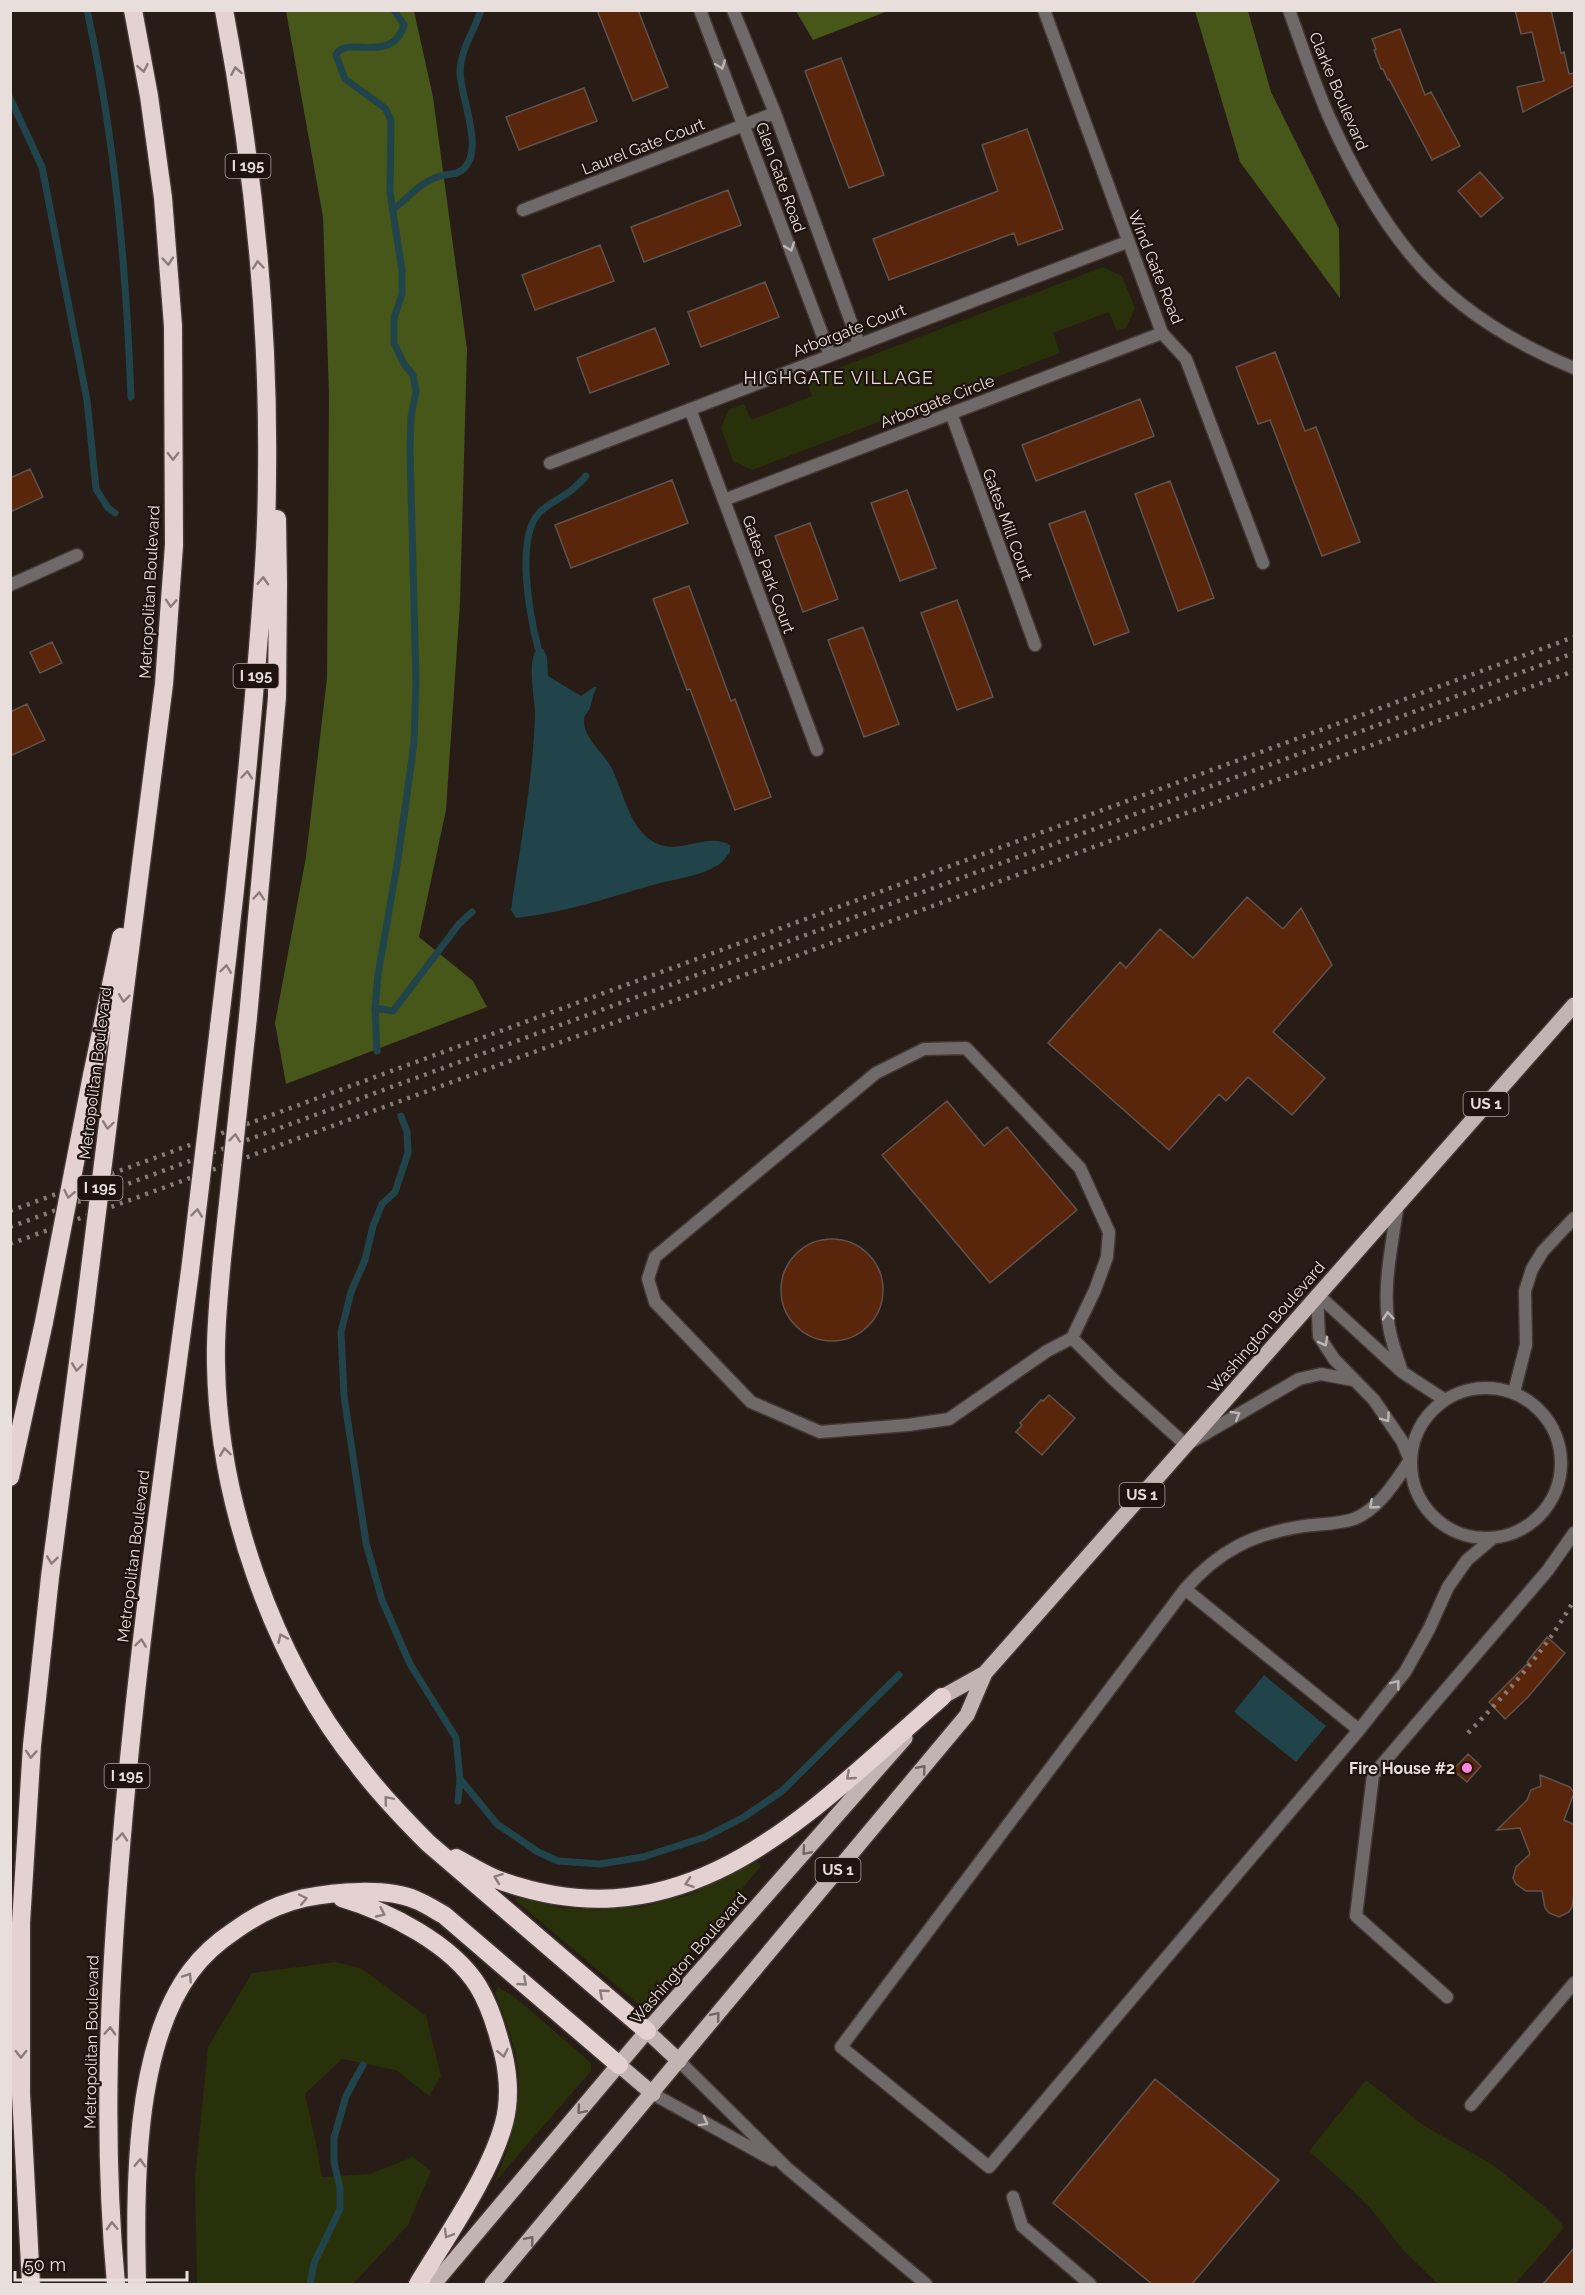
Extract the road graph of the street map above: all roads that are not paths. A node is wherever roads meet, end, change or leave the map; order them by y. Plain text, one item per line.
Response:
1 (133, 10) edge
2 (224, 10) edge
3 (700, 10) edge
4 (734, 10) edge
5 (1044, 10) edge
6 (1289, 10) edge
7 (775, 113) junction
8 (744, 124) junction
9 (523, 210) dead end
10 (1127, 242) junction
11 (263, 323) junction
12 (1162, 333) junction
13 (858, 344) junction
14 (830, 356) junction
15 (1575, 368) edge
16 (690, 409) junction
17 (951, 413) junction
18 (550, 463) dead end
19 (724, 500) junction
20 (77, 555) dead end
21 (1263, 563) dead end
22 (10, 585) edge
23 (1035, 645) dead end
24 (817, 750) dead end
25 (150, 794) junction
26 (1575, 1005) edge
27 (1398, 1203) junction
28 (1575, 1218) edge
29 (1317, 1294) junction
30 (1072, 1338) junction
31 (1402, 1372) junction
32 (1353, 1380) junction
33 (1514, 1392) junction
34 (1445, 1400) junction
35 (1186, 1445) junction
36 (1410, 1460) junction
37 (10, 1476) edge
38 (1575, 1533) edge
39 (1493, 1538) junction
40 (1185, 1589) junction
41 (986, 1673) junction
42 (942, 1697) junction
43 (1359, 1730) junction
44 (428, 1843) junction
45 (326, 1894) junction
46 (1575, 1983) edge
47 (1447, 1997) dead end
48 (647, 2031) junction
49 (679, 2061) junction
50 (619, 2065) junction
51 (653, 2094) junction
52 (1471, 2105) dead end
53 (787, 2168) junction
54 (1013, 2197) dead end
55 (31, 2284) edge
56 (116, 2284) edge
57 (137, 2284) edge
58 (418, 2284) edge
59 (434, 2284) edge
60 (492, 2284) edge
61 (927, 2284) edge
62 (1090, 2284) edge

1 -> 25 highway, Metropolitan Boulevard / I 195
11 -> 2 highway, Metropolitan Boulevard / I 195
3 -> 8 street, Glen Gate Road
4 - 7 street, Glen Gate Road
5 - 10 street, Wind Gate Road
6 - 15 street, Clarke Boulevard
7 - 8 street, Laurel Gate Court
7 - 13 street, Glen Gate Road
8 - 9 street, Laurel Gate Court
8 -> 14 street, Glen Gate Road
10 - 12 street, Wind Gate Road
10 - 13 street, Arborgate Court
44 -> 11 highway, bridge
56 -> 11 highway, Metropolitan Boulevard / I 195, bridge
12 - 17 street, Arborgate Circle
12 - 21 street, Wind Gate Road
13 - 14 street, Arborgate Court
14 - 16 street, Arborgate Court
16 - 18 street, Arborgate Court
16 - 19 street, Gates Park Court
17 - 19 street, Arborgate Circle
17 - 23 street, Gates Mill Court
19 - 24 street, Gates Park Court
20 - 22 street
25 -> 37 highway, bridge
25 -> 55 highway, Metropolitan Boulevard / I 195, bridge
26 - 27 main road, Washington Boulevard / US 1
27 - 29 main road, Washington Boulevard / US 1
31 -> 27 street
28 - 33 street
29 - 31 street
29 -> 32 street
29 - 35 main road, Washington Boulevard / US 1
30 - 30 street
30 - 35 street
31 - 34 street
35 -> 32 street
32 -> 36 street
33 - 34 street
33 - 39 street
34 - 36 street
35 - 41 main road, Washington Boulevard / US 1
36 - 39 street
36 -> 40 street
38 - 47 street
43 -> 39 street
40 - 43 street
40 - 43 street
41 - 42 main road, Washington Boulevard / US 1
49 -> 41 main road, Washington Boulevard / US 1
42 -> 44 highway
42 -> 48 main road, Washington Boulevard / US 1
48 -> 44 highway
45 -> 50 highway
57 -> 45 highway
45 -> 58 highway
46 - 52 street
48 - 49 main road
48 - 50 main road, Washington Boulevard / US 1
49 - 51 main road, Washington Boulevard / US 1
49 - 53 street
50 - 51 main road
50 -> 59 main road, Washington Boulevard / US 1
51 -> 53 street
60 -> 51 main road, Washington Boulevard / US 1
53 - 61 street
54 - 62 street

